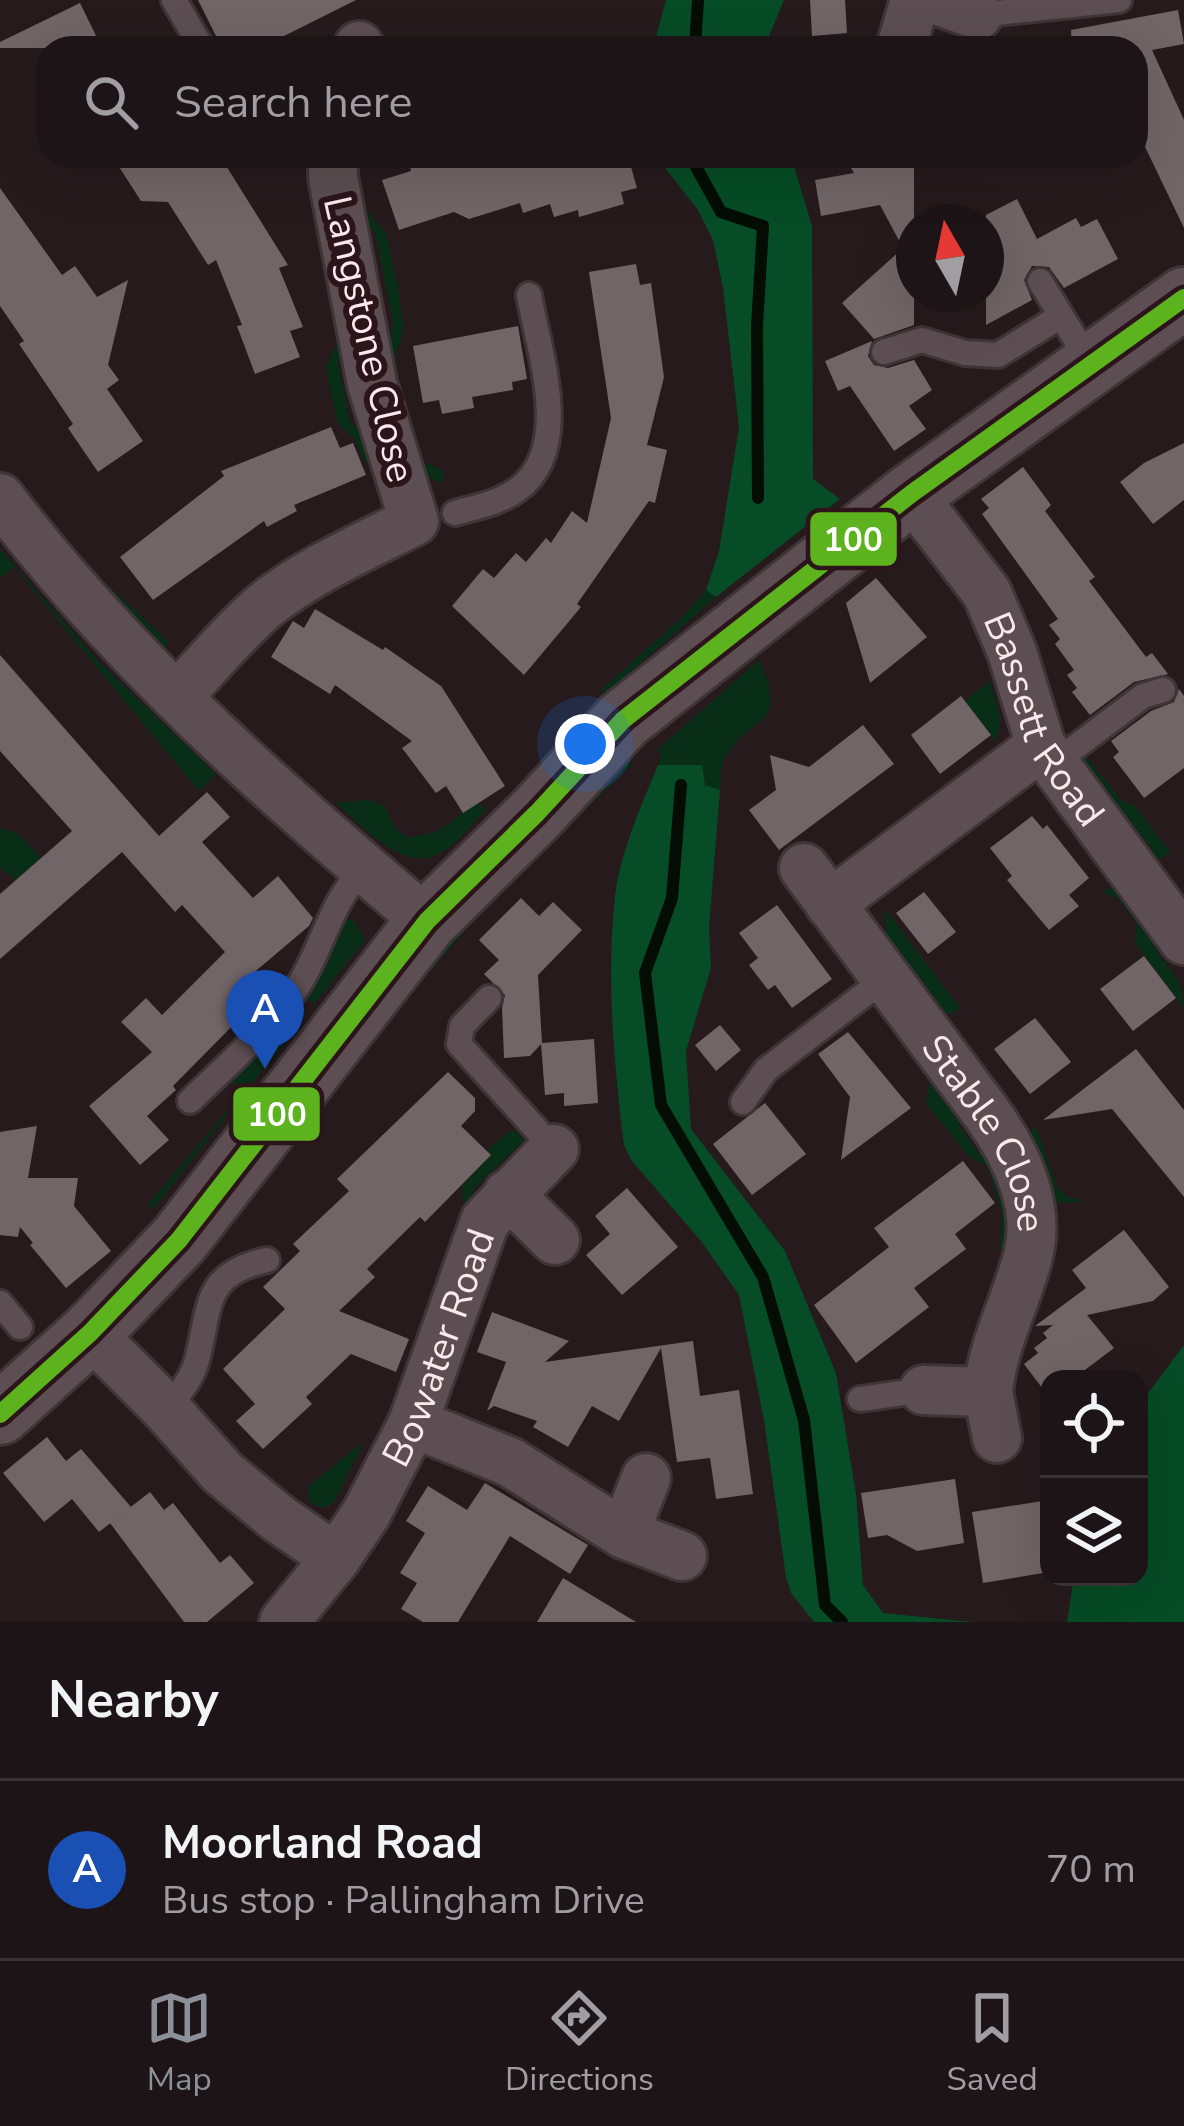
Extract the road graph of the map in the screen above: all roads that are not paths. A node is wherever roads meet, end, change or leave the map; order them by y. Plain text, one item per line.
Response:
1 (174, 0) edge
2 (915, 0) edge
3 (1119, 0) edge
4 (957, 7) edge
5 (195, 36) edge
6 (904, 36) edge
7 (333, 168) edge
8 (1040, 281) dead end
9 (529, 295) dead end
10 (1184, 298) edge
11 (1074, 340) junction
12 (884, 352) dead end
13 (911, 494) junction
14 (0, 498) edge
15 (435, 517) junction
16 (1163, 690) dead end
17 (177, 696) junction
18 (1047, 755) junction
19 (365, 868) junction
20 (428, 921) junction
21 (1184, 940) edge
22 (887, 977) junction
23 (489, 998) dead end
24 (190, 1101) dead end
25 (742, 1102) dead end
26 (554, 1149) joint
27 (508, 1195) junction
28 (555, 1240) dead end
29 (267, 1260) dead end
30 (0, 1303) edge
31 (20, 1327) dead end
32 (89, 1333) junction
33 (924, 1390) joint
34 (860, 1399) dead end
35 (166, 1409) junction
36 (0, 1414) edge
37 (413, 1423) junction
38 (646, 1478) dead end
39 (624, 1534) junction
40 (682, 1556) dead end
41 (336, 1558) junction
42 (284, 1622) edge

1 - 5 lane
2 - 6 street
3 - 4 lane
7 - 15 street, Langstone Close
8 - 11 lane
9 - 15 lane
10 - 11 street
11 - 12 lane
11 - 13 street
13 - 18 street, Bassett Road
13 - 20 street
14 - 17 street
15 - 17 street, Langstone Close
16 - 18 lane
17 - 19 street
18 - 21 street, Bassett Road
18 - 22 street, Stable Close
19 - 20 street
19 - 24 lane
20 - 32 street
22 - 25 lane
22 - 33 street, Stable Close
23 - 26 lane
26 - 27 street, Bowater Road
27 - 28 street
27 - 37 street, Bowater Road
29 - 35 lane
30 - 31 lane
32 - 35 street
32 - 36 street
33 - 34 lane
35 - 41 street
37 - 39 street
37 - 41 street, Bowater Road
38 - 39 street
39 - 40 street
41 - 42 street, Bowater Road

